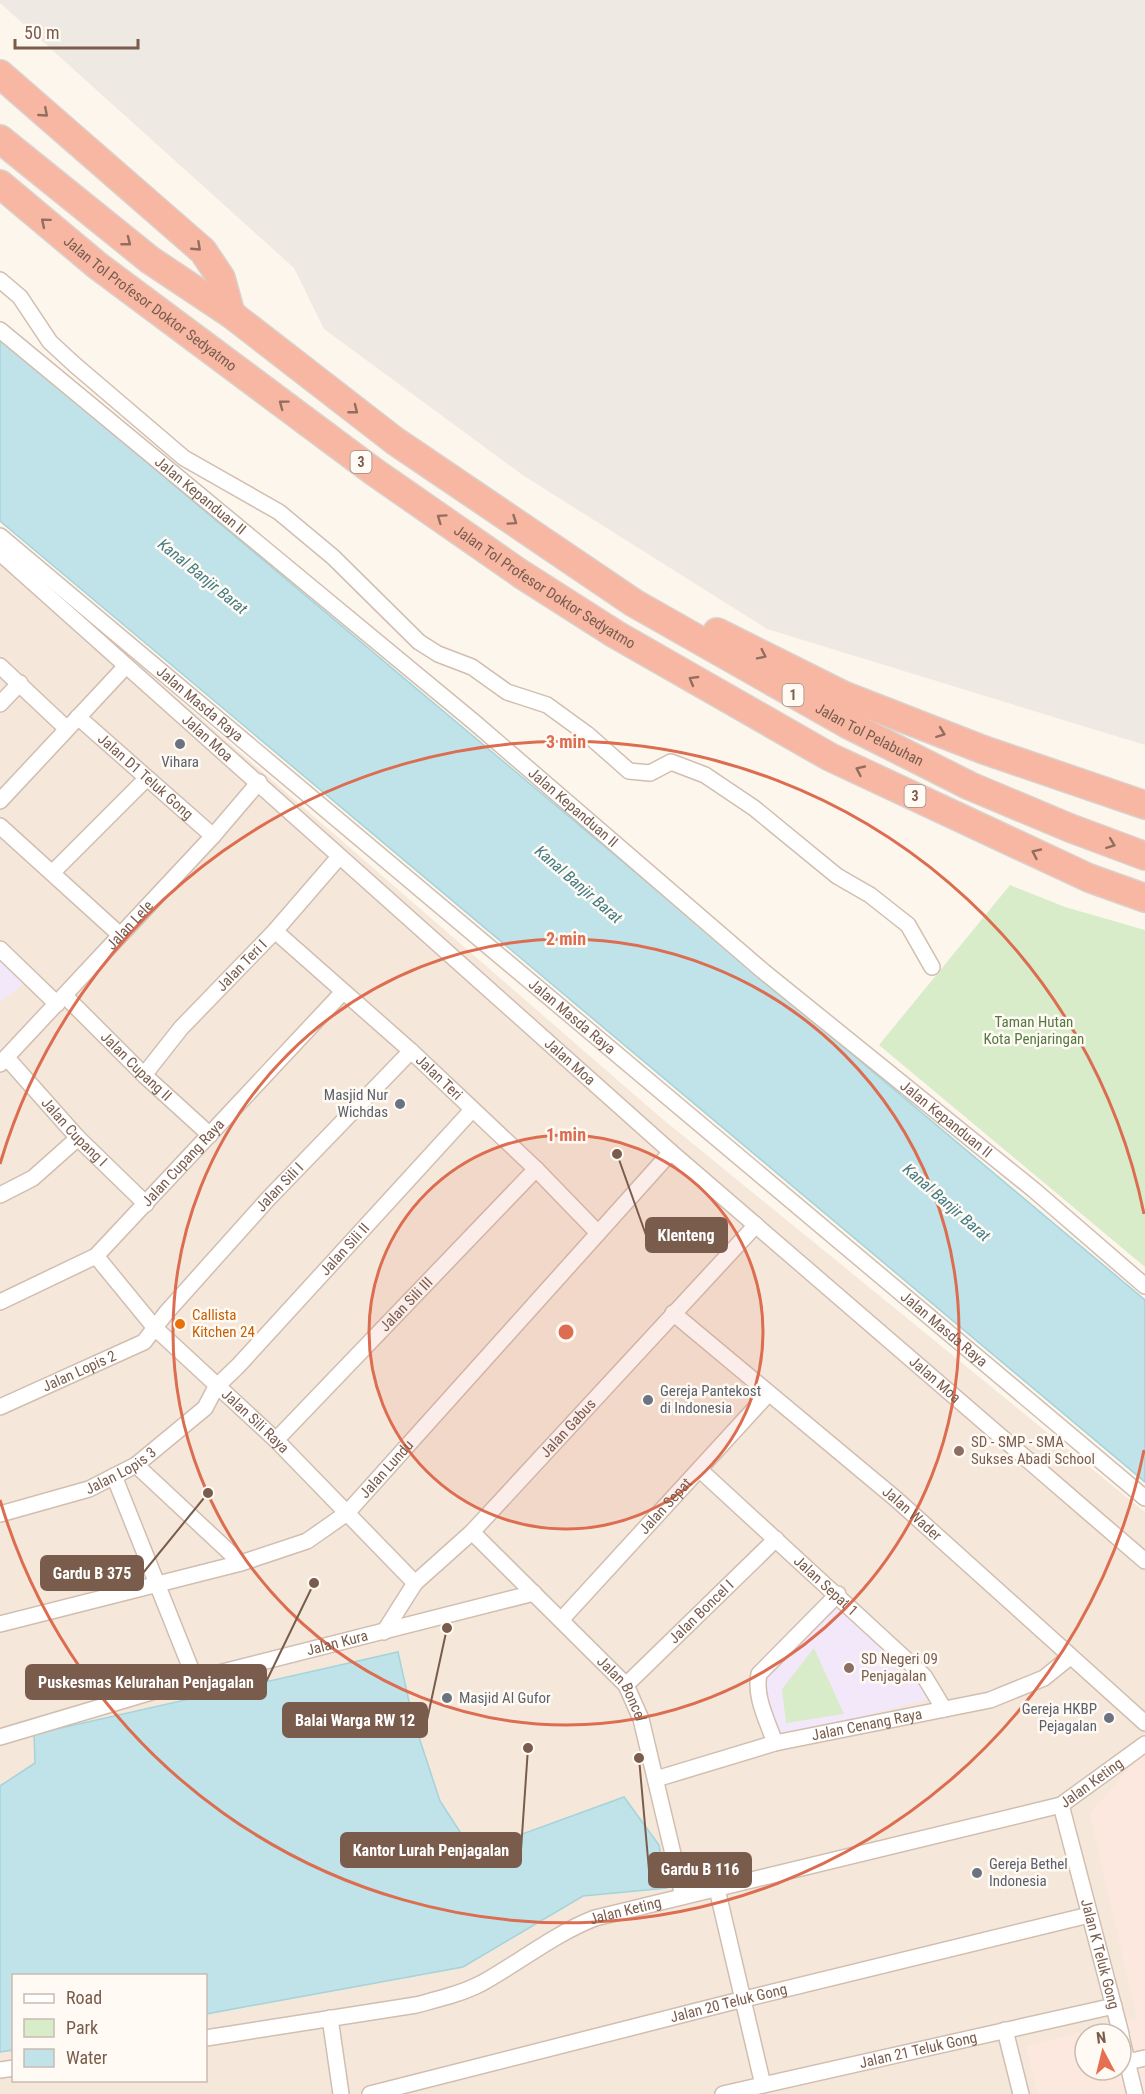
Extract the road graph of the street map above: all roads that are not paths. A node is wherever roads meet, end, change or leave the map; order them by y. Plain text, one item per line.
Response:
1 (0, 74) edge
2 (0, 139) edge
3 (0, 184) edge
4 (0, 280) edge
5 (231, 314) junction
6 (0, 330) edge
7 (0, 536) edge
8 (0, 553) edge
9 (579, 564) junction
10 (0, 666) edge
11 (126, 666) junction
12 (20, 683) junction
13 (0, 704) edge
14 (72, 722) junction
15 (147, 778) junction
16 (259, 782) junction
17 (0, 801) edge
18 (1145, 805) edge
19 (0, 826) edge
20 (213, 836) junction
21 (1145, 856) edge
22 (339, 857) junction
23 (52, 873) junction
24 (1145, 898) edge
25 (275, 931) junction
26 (119, 934) junction
27 (0, 949) edge
28 (932, 967) dead end
29 (342, 993) junction
30 (61, 1000) junction
31 (411, 1051) junction
32 (3, 1061) edge
33 (144, 1075) junction
34 (472, 1110) junction
35 (210, 1136) junction
36 (78, 1138) junction
37 (671, 1152) junction
38 (536, 1169) junction
39 (0, 1195) edge
40 (146, 1204) junction
41 (756, 1225) junction
42 (598, 1233) junction
43 (96, 1256) junction
44 (1145, 1286) edge
45 (0, 1302) edge
46 (673, 1312) junction
47 (155, 1328) junction
48 (216, 1387) junction
49 (768, 1394) junction
50 (0, 1407) edge
51 (276, 1440) junction
52 (135, 1465) junction
53 (700, 1470) junction
54 (114, 1476) junction
55 (1145, 1498) edge
56 (347, 1513) junction
57 (0, 1514) edge
58 (472, 1532) junction
59 (776, 1539) junction
60 (1145, 1561) edge
61 (241, 1563) junction
62 (158, 1583) junction
63 (416, 1583) junction
64 (534, 1593) junction
65 (838, 1594) junction
66 (562, 1619) junction
67 (0, 1624) edge
68 (384, 1632) junction
69 (1070, 1657) junction
70 (195, 1679) junction
71 (627, 1685) junction
72 (944, 1709) junction
73 (1145, 1722) edge
74 (0, 1737) edge
75 (775, 1743) junction
76 (1145, 1744) edge
77 (656, 1779) junction
78 (1060, 1805) junction
79 (717, 1889) junction
80 (683, 1896) junction
81 (1089, 1916) junction
82 (743, 1999) junction
83 (1114, 2006) junction
84 (330, 2018) junction
85 (1118, 2022) edge
86 (1005, 2030) junction
87 (207, 2038) edge
88 (763, 2085) junction
89 (732, 2093) edge
90 (341, 2094) edge
91 (370, 2094) edge
92 (1021, 2094) edge

1 -> 5 highway
2 -> 5 highway, 3
24 -> 3 highway, Jalan Tol Profesor Doktor Sedyatmo / 3
4 - 28 street, Jalan Kepanduan II
5 -> 9 highway, 3
6 - 44 street, Jalan Kepanduan II
7 - 55 street, Jalan Masda Raya
8 - 11 street, Jalan Moa
9 -> 18 highway
9 -> 21 highway, Jalan Tol Pelabuhan / 1
10 - 12 street, Jalan D1 Teluk Gong
11 - 14 street
11 - 16 street, Jalan Moa
12 - 13 street
12 - 14 street, Jalan D1 Teluk Gong
14 - 15 street, Jalan D1 Teluk Gong
14 - 17 street
15 - 20 street, Jalan D1 Teluk Gong
15 - 23 street
16 - 20 street, Jalan Lele
16 - 22 street, Jalan Moa
19 - 23 street
20 - 26 street, Jalan Lele
22 - 25 street, Jalan Teri I
22 - 37 street, Jalan Moa
23 - 26 street
25 - 29 street, Jalan Teri
25 - 33 street, Jalan Teri I
26 - 30 street, Jalan Lele
27 - 30 street, Jalan Cupang II
29 - 31 street, Jalan Teri
29 - 35 street, Jalan Cupang Raya
30 - 32 street, Jalan Lele
30 - 33 street, Jalan Cupang II
31 - 34 street, Jalan Teri
31 - 47 street, Jalan Sili I
32 - 36 street, Jalan Cupang I
33 - 35 street, Jalan Cupang II
34 - 38 street, Jalan Teri
34 - 48 street, Jalan Sili II
35 - 40 street, Jalan Cupang Raya
36 - 39 street
36 - 40 street, Jalan Cupang I
37 - 41 street, Jalan Moa
37 - 42 street, Jalan Lundu
38 - 42 street, Jalan Teri
38 - 51 street, Jalan Sili III
40 - 43 street, Jalan Cupang Raya
41 - 46 street, Jalan Gabus
41 - 60 street, Jalan Moa
42 - 56 street, Jalan Lundu
43 - 45 street, Jalan Cupang Raya
43 - 47 street, Jalan Sili Raya
46 - 49 street, Jalan Wader
46 - 58 street, Jalan Gabus
47 - 48 street, Jalan Sili Raya
47 - 50 street, Jalan Lopis 2
48 - 51 street, Jalan Sili Raya
48 - 52 street, Jalan Lopis 3
49 - 53 street, Jalan Sepat
49 - 69 street, Jalan Wader
51 - 56 street, Jalan Sili Raya
52 - 54 street, Jalan Lopis 3
52 - 61 street
53 - 59 street, Jalan Sepat 1
53 - 66 street, Jalan Sepat
54 - 57 street, Jalan Lopis 3
54 - 62 street
56 - 61 street, Jalan Lundu
56 - 63 street, Jalan Sili Raya
58 - 63 street, Jalan Gabus
58 - 64 street, Jalan Boncel
59 - 65 street, Jalan Sepat 1
59 - 71 street, Jalan Boncel I
61 - 62 street, Jalan Lundu
62 - 67 street, Jalan Lundu
62 - 70 street
63 - 68 street, Jalan Gabus
64 - 66 street, Jalan Boncel
64 - 68 street, Jalan Kura
65 - 72 street, Jalan Sepat 1
65 - 75 street
66 - 71 street, Jalan Boncel
68 - 70 street, Jalan Kura
69 - 72 street, Jalan Cenang Raya
69 - 73 street, Jalan Wader
70 - 74 street, Jalan Kura
71 - 77 street, Jalan Boncel
72 - 75 street, Jalan Cenang Raya
75 - 77 street, Jalan Cenang Raya
76 - 78 street, Jalan Keting
77 - 80 street, Jalan Boncel
78 - 79 street, Jalan Keting
78 - 81 street, Jalan K Teluk Gong
79 - 80 street, Jalan Keting
79 - 82 street
80 - 84 street, Jalan Keting
81 - 82 street, Jalan 20 Teluk Gong
81 - 83 street, Jalan K Teluk Gong
82 - 88 street
82 - 91 street, Jalan 20 Teluk Gong
83 - 85 street, Jalan K Teluk Gong
83 - 86 street, Jalan 21 Teluk Gong
84 - 87 street, Jalan Keting
84 - 90 street
86 - 88 street, Jalan 21 Teluk Gong
86 - 92 street
88 - 89 street, Jalan 21 Teluk Gong

